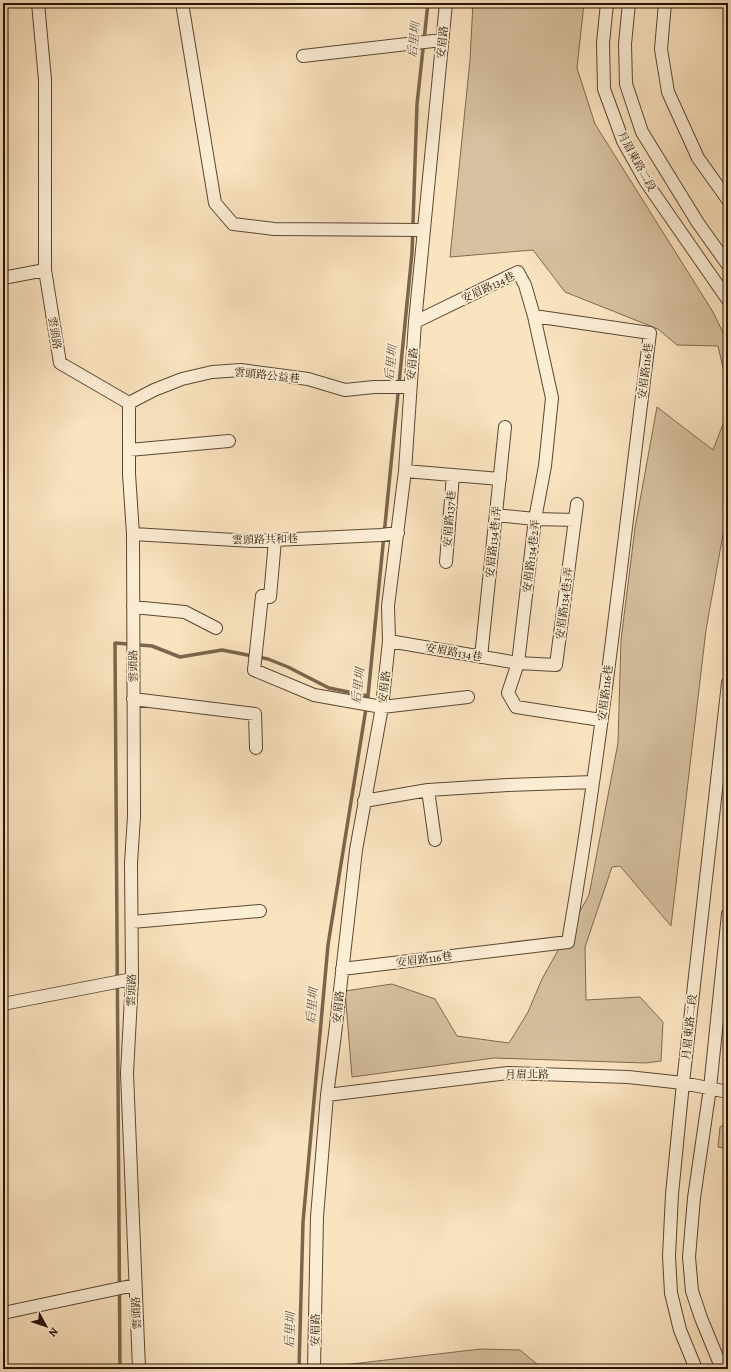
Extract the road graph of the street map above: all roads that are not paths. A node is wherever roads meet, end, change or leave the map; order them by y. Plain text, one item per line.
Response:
1 (38, 3) edge
2 (182, 3) edge
3 (446, 3) edge
4 (607, 3) edge
5 (629, 3) edge
6 (665, 3) edge
7 (442, 40) junction
8 (303, 56) dead end
9 (728, 200) edge
10 (424, 230) junction
11 (728, 266) edge
12 (45, 270) junction
13 (3, 278) edge
14 (728, 300) edge
15 (534, 316) junction
16 (415, 322) junction
17 (410, 387) junction
18 (129, 403) junction
19 (506, 427) dead end
20 (229, 441) dead end
21 (129, 450) junction
22 (405, 471) junction
23 (453, 475) junction
24 (500, 479) junction
25 (577, 504) dead end
26 (496, 515) junction
27 (535, 519) junction
28 (575, 520) junction
29 (398, 533) junction
30 (133, 534) junction
31 (275, 540) junction
32 (446, 562) dead end
33 (133, 607) junction
34 (216, 628) dead end
35 (389, 641) junction
36 (481, 657) junction
37 (518, 663) junction
38 (728, 683) edge
39 (468, 697) dead end
40 (133, 699) junction
41 (382, 707) junction
42 (601, 720) junction
43 (256, 748) dead end
44 (593, 782) junction
45 (428, 790) junction
46 (364, 801) junction
47 (435, 840) dead end
48 (260, 911) dead end
49 (728, 914) edge
50 (132, 922) junction
51 (342, 969) junction
52 (132, 978) junction
53 (3, 1004) edge
54 (683, 1082) junction
55 (710, 1088) junction
56 (728, 1092) edge
57 (326, 1095) junction
58 (135, 1285) junction
59 (3, 1313) edge
60 (139, 1369) edge
61 (314, 1369) edge
62 (696, 1369) edge
63 (722, 1369) edge

1 - 12 street, 雲頭路
2 - 10 street
3 - 7 street, 安眉路
4 - 14 street, 月眉東路二段
5 - 11 street, 月眉東路二段
6 - 9 street
7 - 8 street
7 - 10 street, 安眉路
10 - 16 street, 安眉路
12 - 13 street
12 - 18 street, 雲頭路
15 - 16 street, 安眉路134巷
15 - 27 street, 安眉路134巷2弄
15 - 42 street, 安眉路116巷
16 - 17 street, 安眉路
17 - 18 street, 雲頭路公益巷
17 - 22 street, 安眉路
18 - 21 street, 雲頭路
19 - 24 street, 安眉路134巷1弄
20 - 21 street
21 - 30 street, 雲頭路
22 - 23 street, 安眉路137巷
22 - 29 street, 安眉路
23 - 24 street, 安眉路137巷
23 - 32 street, 安眉路137巷
24 - 26 street, 安眉路134巷1弄
25 - 28 street, 安眉路134巷3弄
26 - 27 street
26 - 36 street, 安眉路134巷1弄
27 - 28 street
27 - 37 street, 安眉路134巷2弄
28 - 37 street, 安眉路134巷3弄
29 - 31 street, 雲頭路共和巷
29 - 35 street, 安眉路
30 - 31 street, 雲頭路共和巷
30 - 33 street, 雲頭路
31 - 41 street
33 - 34 street
33 - 40 street, 雲頭路
35 - 36 street, 安眉路134巷
35 - 41 street, 安眉路
36 - 37 street, 安眉路134巷
37 - 42 street, 安眉路134巷2弄
38 - 54 street, 月眉東路二段
39 - 41 street
40 - 43 street
40 - 50 street, 雲頭路
41 - 46 street, 安眉路
42 - 44 street, 安眉路116巷
44 - 45 street
44 - 51 street, 安眉路116巷
45 - 46 street
45 - 47 street
46 - 51 street, 安眉路
48 - 50 street
49 - 55 street
50 - 52 street, 雲頭路
51 - 57 street, 安眉路
52 - 53 street
52 - 58 street, 雲頭路
54 - 55 street, 月眉北路
54 - 57 street, 月眉北路
54 - 62 street, 月眉東路二段
55 - 56 street, 月眉北路
55 - 63 street
57 - 61 street, 安眉路
58 - 59 street
58 - 60 street, 雲頭路

